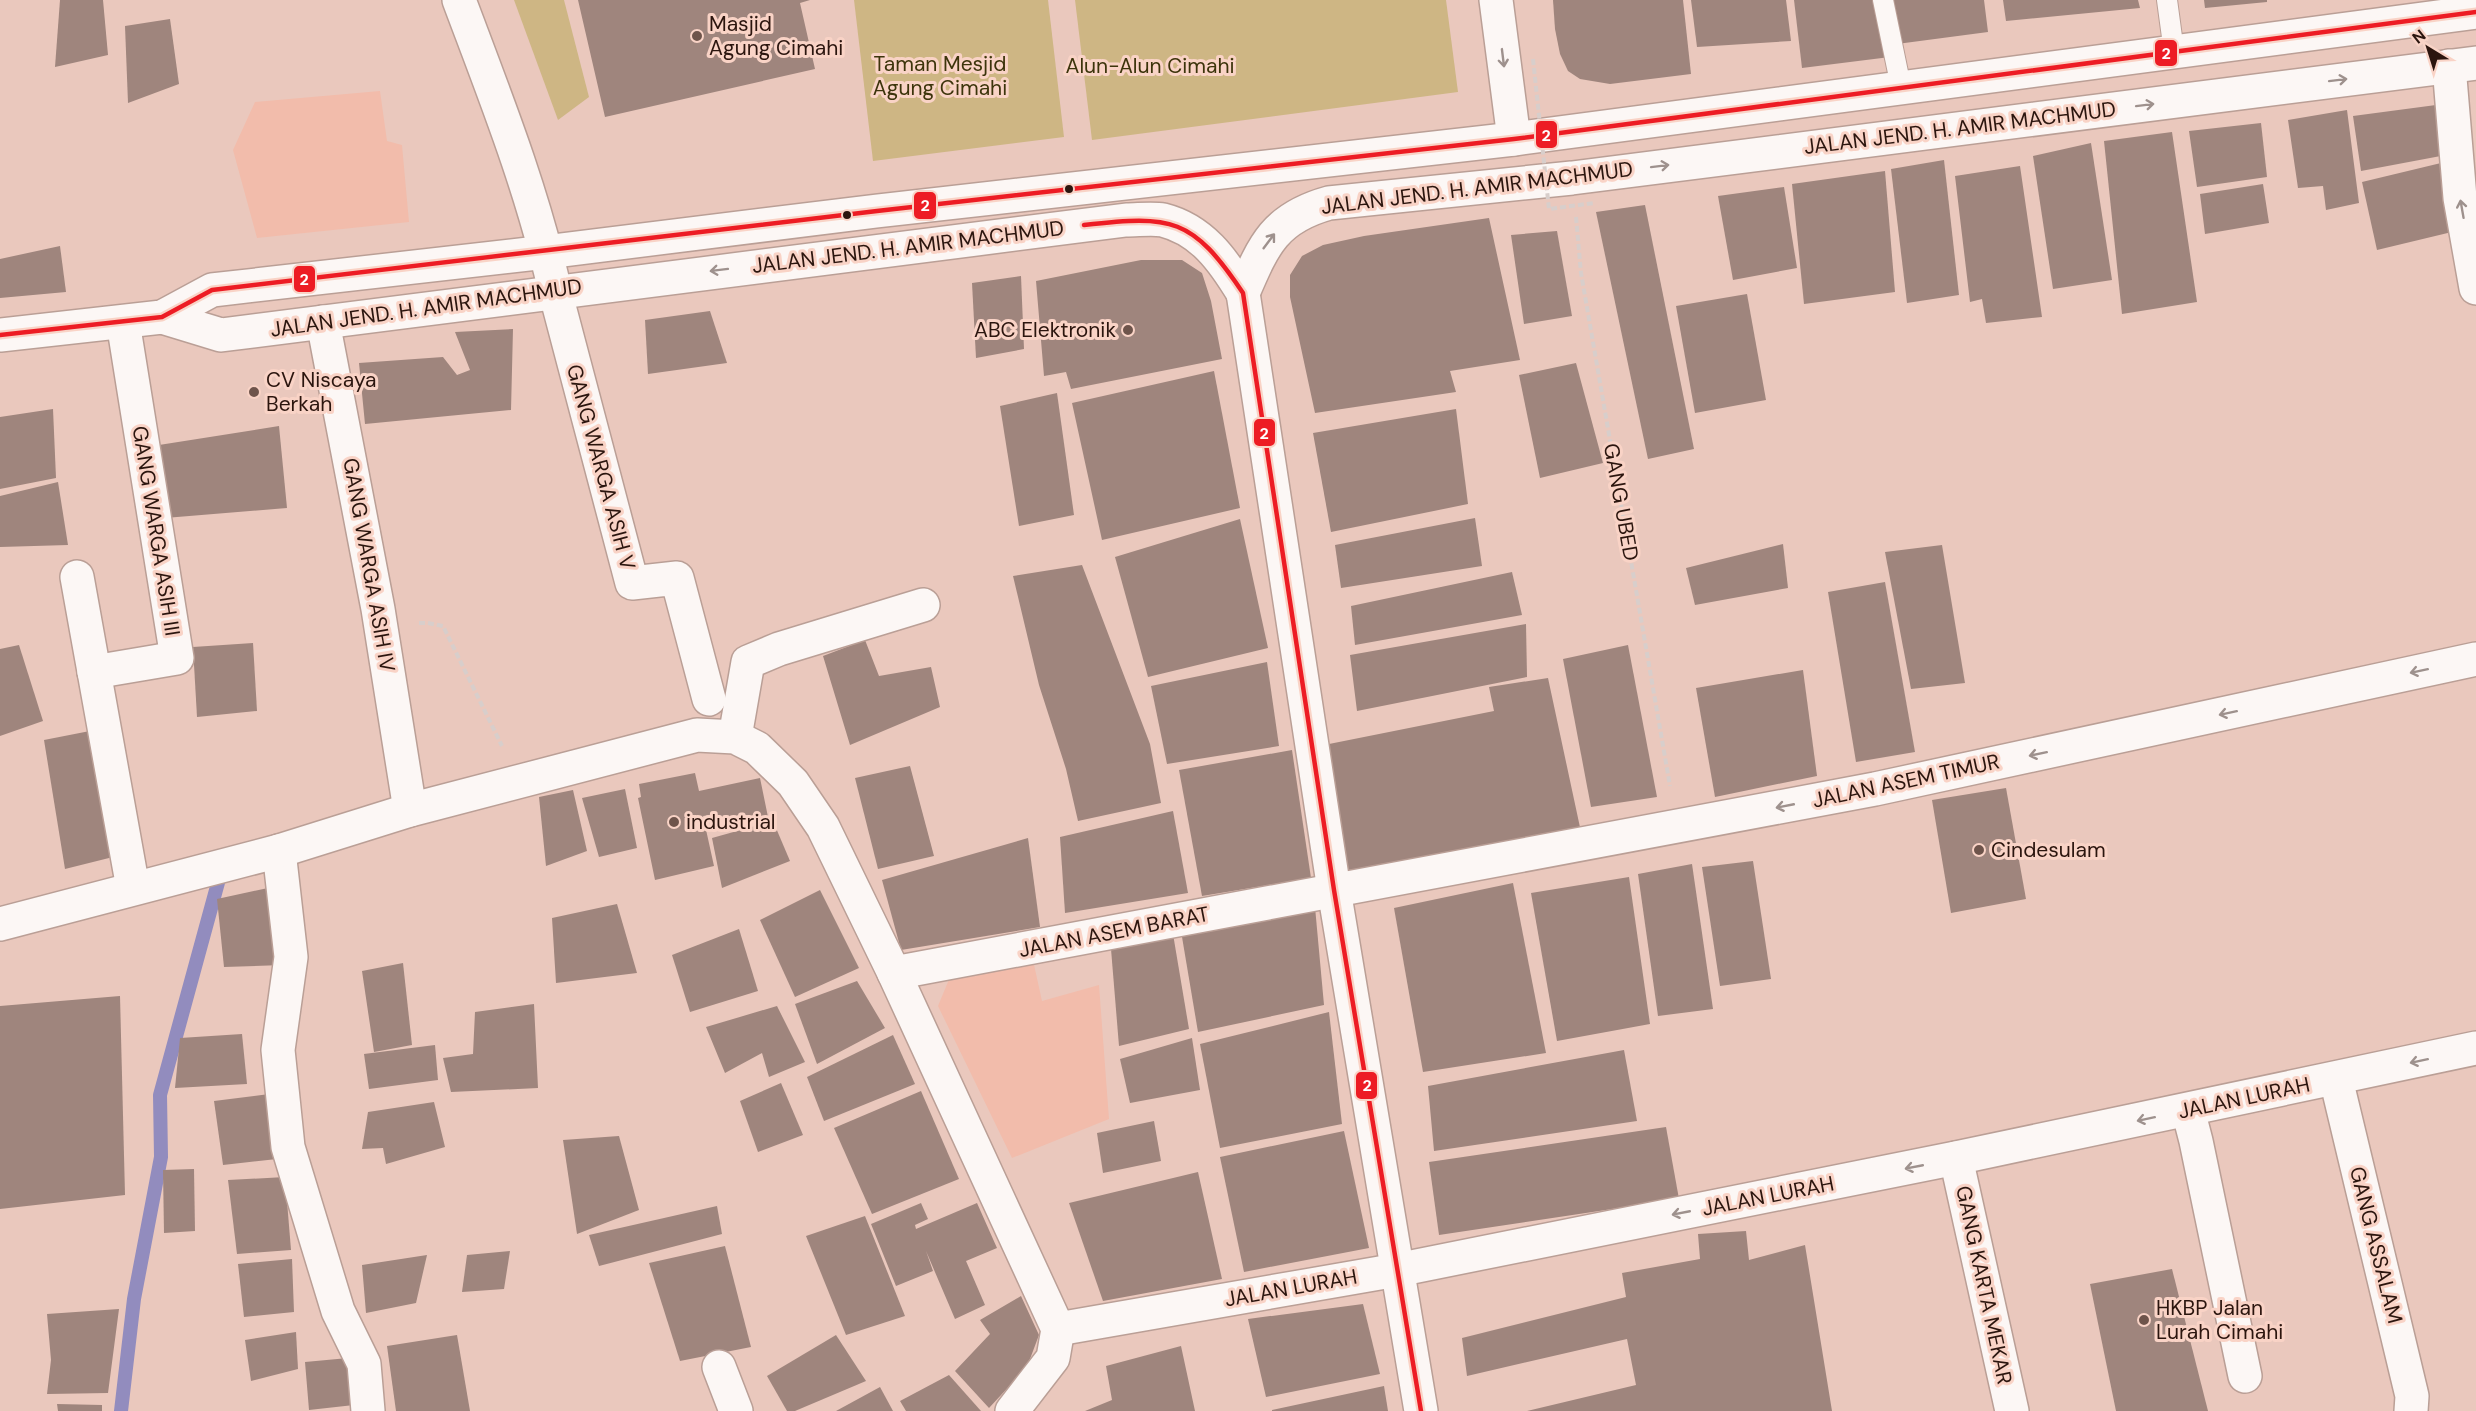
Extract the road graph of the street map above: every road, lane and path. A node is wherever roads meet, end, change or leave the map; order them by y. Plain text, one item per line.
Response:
1 (459, 0) edge
2 (1496, 0) edge
3 (1883, 0) edge
4 (2167, 0) edge
5 (2468, 9) edge
6 (2174, 52) junction
7 (1533, 59) dead end
8 (2462, 64) edge
9 (1901, 87) junction
10 (1514, 139) junction
11 (1572, 178) junction
12 (1594, 203) dead end
13 (546, 252) junction
14 (2476, 288) edge
15 (555, 291) junction
16 (1243, 293) junction
17 (162, 317) junction
18 (123, 322) junction
19 (323, 322) junction
20 (0, 335) edge
21 (77, 577) dead end
22 (923, 605) dead end
23 (381, 626) junction
24 (2476, 659) edge
25 (94, 672) junction
26 (709, 699) dead end
27 (735, 737) junction
28 (519, 781) junction
29 (410, 810) junction
30 (1677, 826) junction
31 (279, 851) junction
32 (133, 888) junction
33 (1334, 890) junction
34 (0, 924) edge
35 (894, 973) junction
36 (2476, 1048) edge
37 (2336, 1079) junction
38 (2188, 1110) junction
39 (1956, 1158) junction
40 (1396, 1270) junction
41 (1058, 1329) junction
42 (718, 1367) dead end
43 (2245, 1376) dead end
44 (368, 1411) edge
45 (736, 1411) edge
46 (1012, 1411) edge
47 (1421, 1411) edge
48 (2012, 1411) edge
49 (2411, 1411) edge

1 - 13 main road
2 -> 10 main road
3 - 9 lane
4 - 6 lane
5 - 6 main road, JALAN JEND. H. AMIR MACHMUD
6 - 9 main road, JALAN JEND. H. AMIR MACHMUD
7 - 12 path, bridge
11 -> 8 main road, JALAN JEND. H. AMIR MACHMUD
14 -> 8 main road
9 - 10 main road, JALAN JEND. H. AMIR MACHMUD
10 - 13 main road, JALAN JEND. H. AMIR MACHMUD
16 -> 11 main road, JALAN JEND. H. AMIR MACHMUD
11 - 30 path, GANG UBED
13 - 15 main road
13 - 17 main road, JALAN JEND. H. AMIR MACHMUD
16 -> 15 main road, JALAN JEND. H. AMIR MACHMUD
15 - 19 main road, JALAN JEND. H. AMIR MACHMUD
15 - 26 main road, GANG WARGA ASIH V
16 - 33 main road
17 - 18 main road, JALAN JEND. H. AMIR MACHMUD
17 - 19 main road, JALAN JEND. H. AMIR MACHMUD
18 - 20 main road, JALAN JEND. H. AMIR MACHMUD
18 - 25 main road, GANG WARGA ASIH III
19 - 23 main road, GANG WARGA ASIH IV
21 - 25 main road
22 - 27 main road
23 - 28 path
23 - 29 main road, GANG WARGA ASIH IV
24 -> 30 main road, JALAN ASEM TIMUR
25 - 32 main road
27 - 28 main road
27 - 35 main road
28 - 29 main road
29 - 31 main road
30 - 33 main road, JALAN ASEM TIMUR
31 - 32 main road
31 - 44 main road
32 - 34 main road
33 - 35 main road, JALAN ASEM BARAT
33 - 40 main road
35 - 41 main road
36 -> 37 main road, JALAN LURAH
37 - 38 main road, JALAN LURAH
37 - 49 main road, GANG ASSALAM
38 -> 39 main road, JALAN LURAH
38 - 43 main road
39 -> 40 main road, JALAN LURAH
39 - 48 main road, GANG KARTA MEKAR
40 - 41 main road, JALAN LURAH
40 - 47 main road
41 - 46 main road
42 - 45 main road

